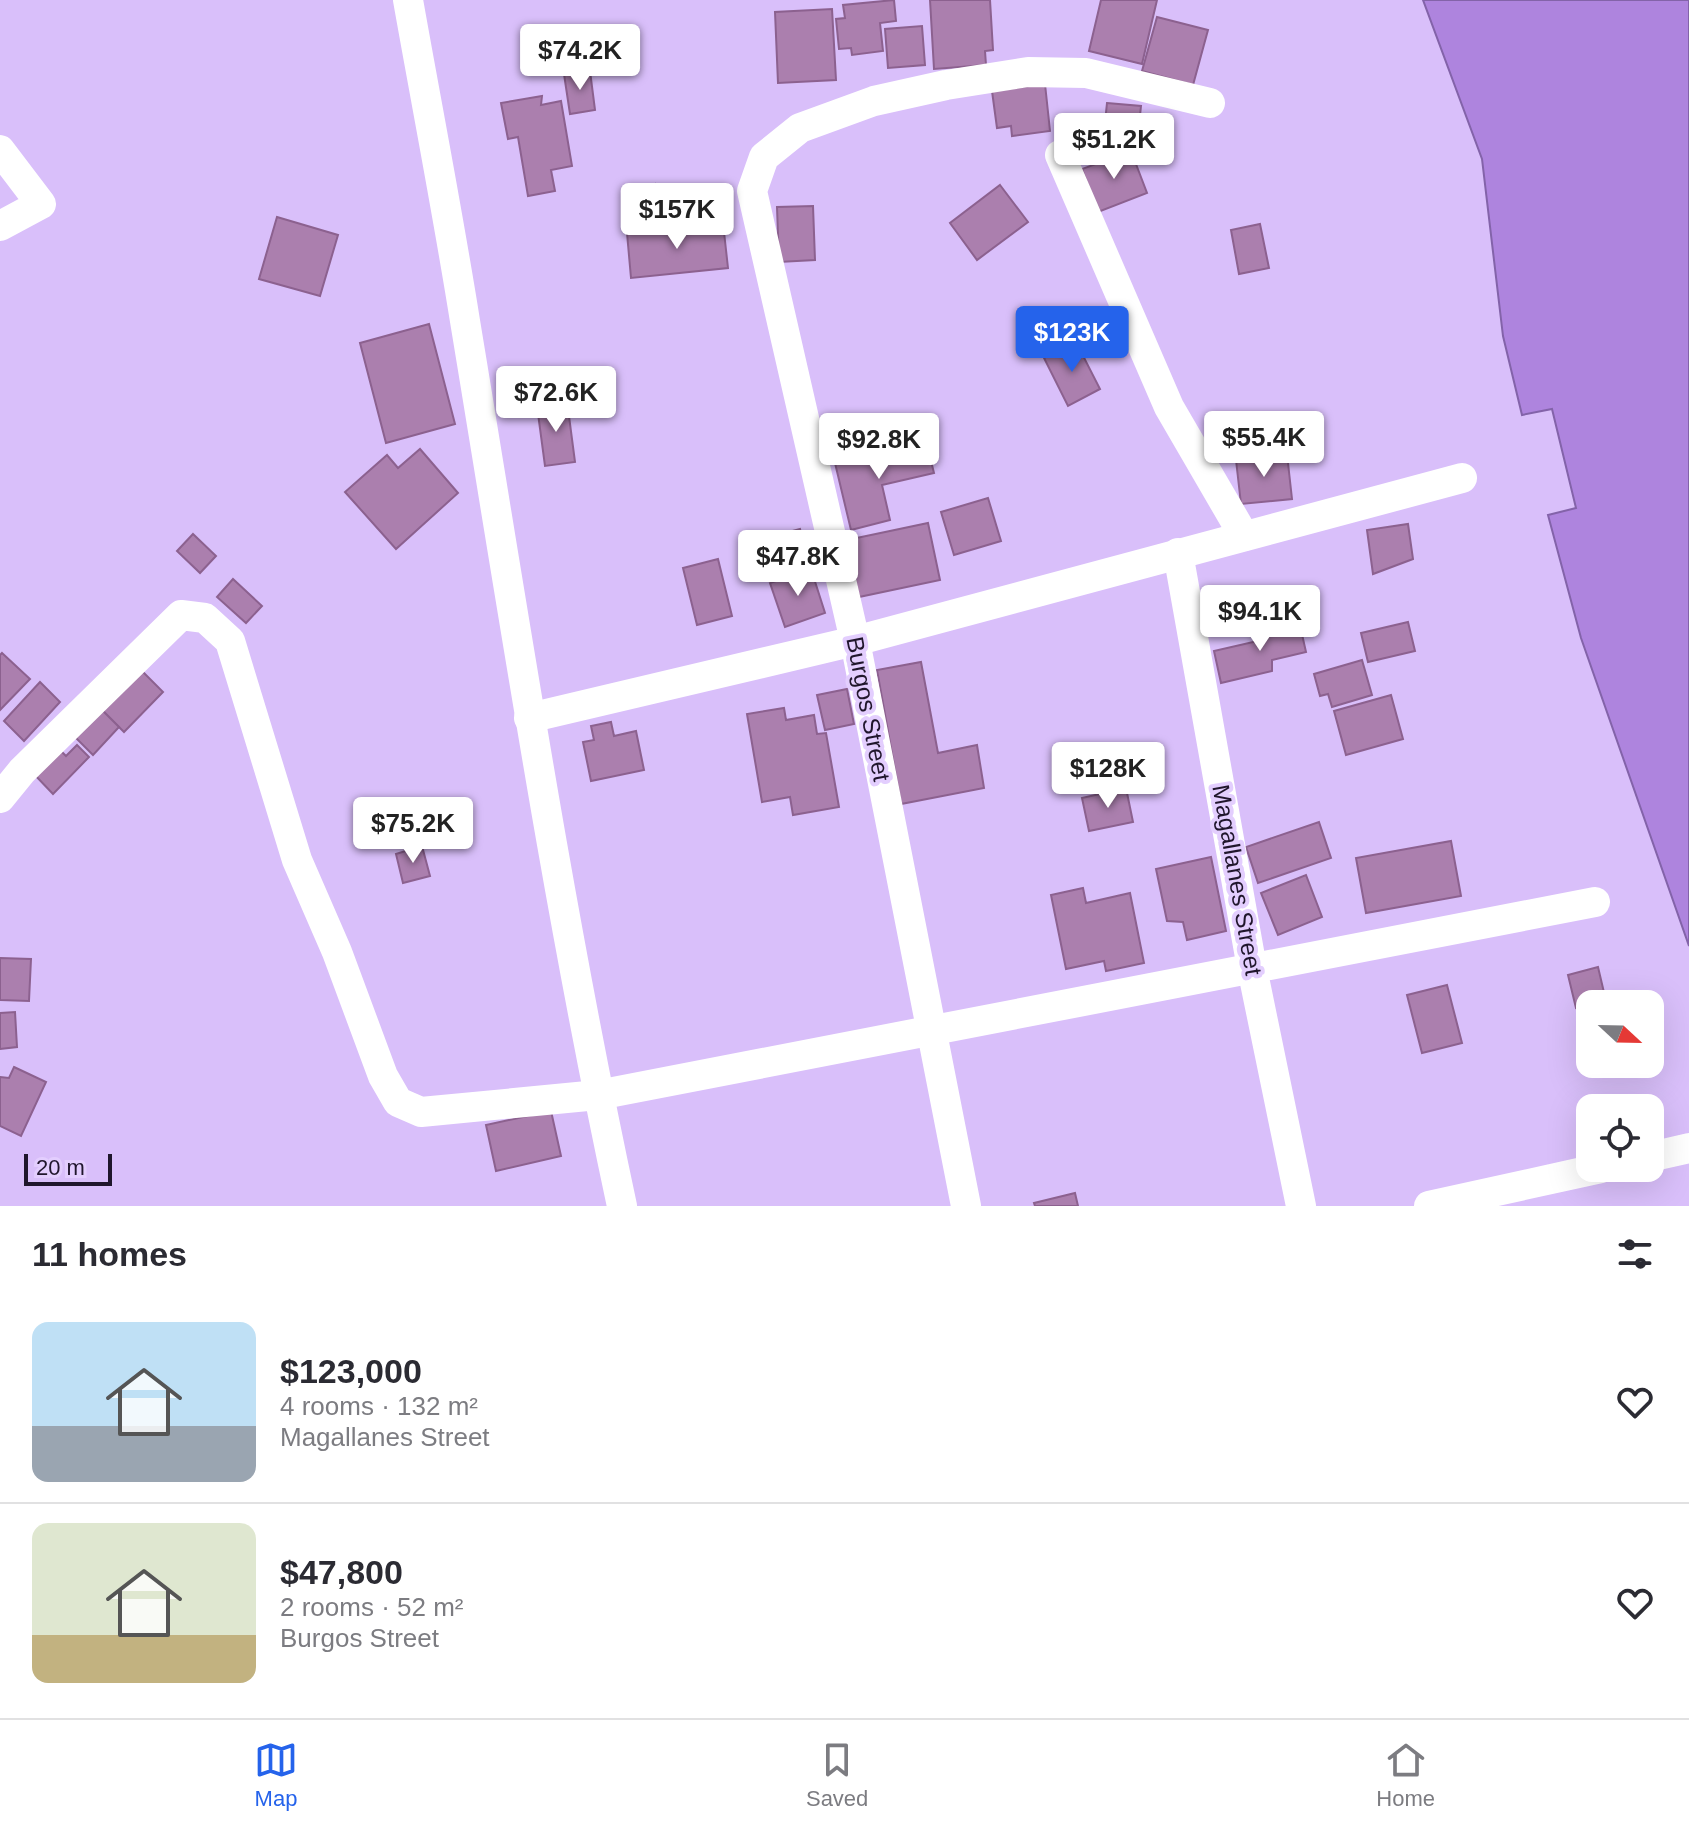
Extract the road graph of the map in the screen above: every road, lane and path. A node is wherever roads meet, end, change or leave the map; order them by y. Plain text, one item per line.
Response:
1 (408, 0) edge
2 (1210, 103) dead end
3 (0, 150) edge
4 (1060, 155) dead end
5 (0, 226) edge
6 (1462, 478) dead end
7 (1244, 536) junction
8 (1178, 553) junction
9 (855, 641) junction
10 (529, 718) junction
11 (0, 798) edge
12 (1595, 902) dead end
13 (1252, 968) junction
14 (932, 1029) junction
15 (598, 1095) junction
16 (1689, 1148) edge
17 (1664, 1154) edge
18 (1576, 1174) edge
19 (622, 1206) edge
20 (966, 1206) edge
21 (1301, 1206) edge
22 (1429, 1206) edge

1 - 10 street
2 - 9 street, Burgos Street
3 - 5 street
4 - 7 street
6 - 7 street
7 - 8 street
8 - 9 street
8 - 13 street, Magallanes Street
9 - 10 street
9 - 14 street, Burgos Street
10 - 15 street
11 - 15 street
12 - 13 street
13 - 14 street
13 - 21 street, Magallanes Street
14 - 15 street
14 - 20 street, Burgos Street
15 - 19 street
16 - 17 street
18 - 22 street

